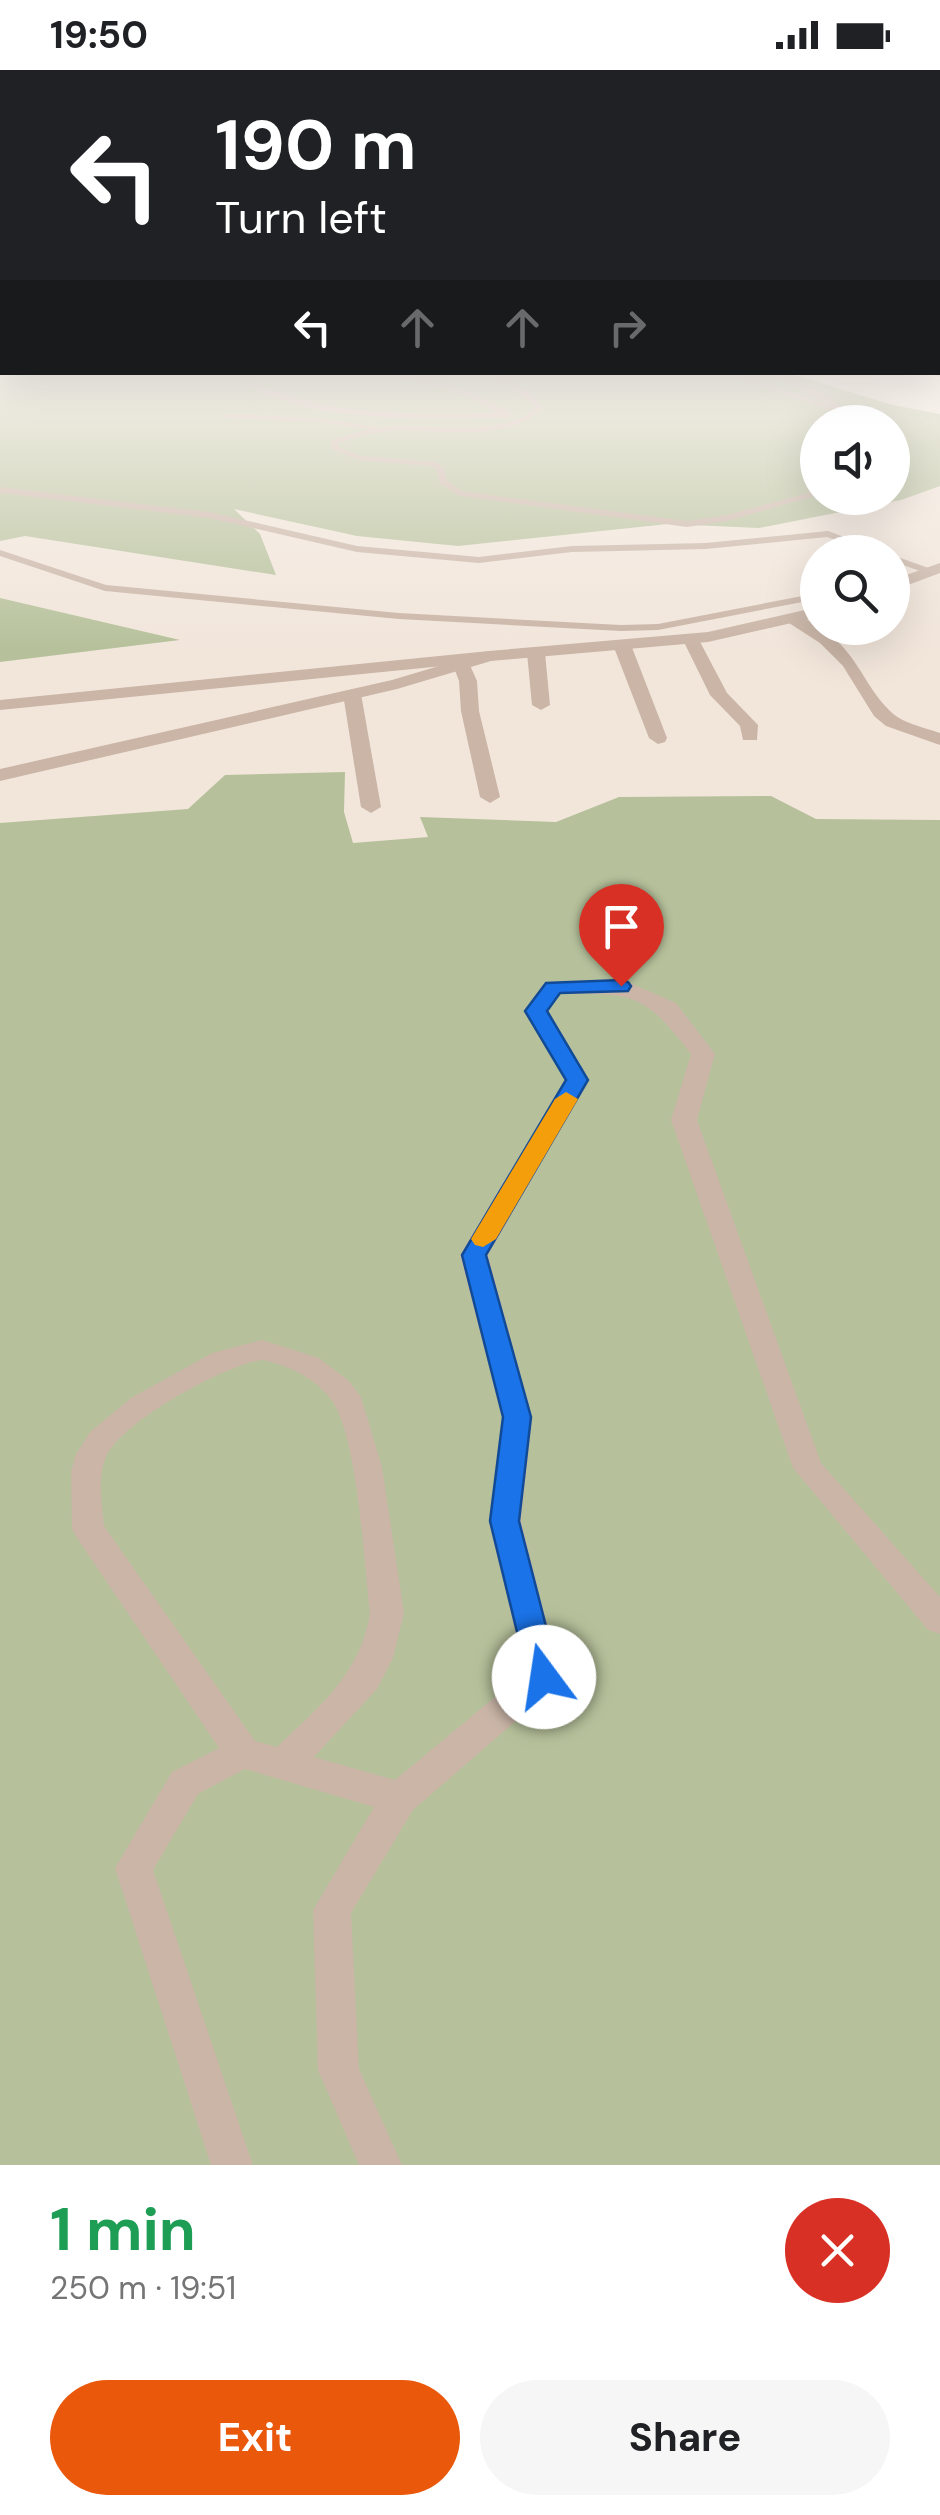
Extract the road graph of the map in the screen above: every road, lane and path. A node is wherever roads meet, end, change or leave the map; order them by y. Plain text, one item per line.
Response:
1 (350, 455) edge
2 (0, 490) edge
3 (800, 497) edge
4 (800, 537) edge
5 (0, 553) edge
6 (800, 600) edge
7 (800, 617) edge
8 (795, 619) junction
9 (690, 638) junction
10 (622, 645) junction
11 (536, 653) junction
12 (488, 656) junction
13 (461, 664) junction
14 (352, 694) junction
15 (0, 705) edge
16 (540, 705) dead end
17 (750, 736) dead end
18 (658, 738) dead end
19 (940, 739) edge
20 (0, 775) edge
21 (490, 796) dead end
22 (371, 807) dead end
23 (940, 1620) edge
24 (243, 1754) junction
25 (282, 1764) junction
26 (400, 1798) junction
27 (232, 2165) edge
28 (381, 2165) edge

1 - 3 lane
2 - 4 lane
5 - 6 lane
7 - 8 street
8 - 9 street
8 - 19 street
9 - 10 street
9 - 17 street
10 - 11 street
10 - 18 street
11 - 12 street
11 - 16 street
12 - 13 street
12 - 15 street
13 - 14 street
13 - 21 street
14 - 20 street
14 - 22 street
23 - 26 street
24 - 25 street
24 - 25 street
24 - 27 street
25 - 26 street
26 - 28 street

